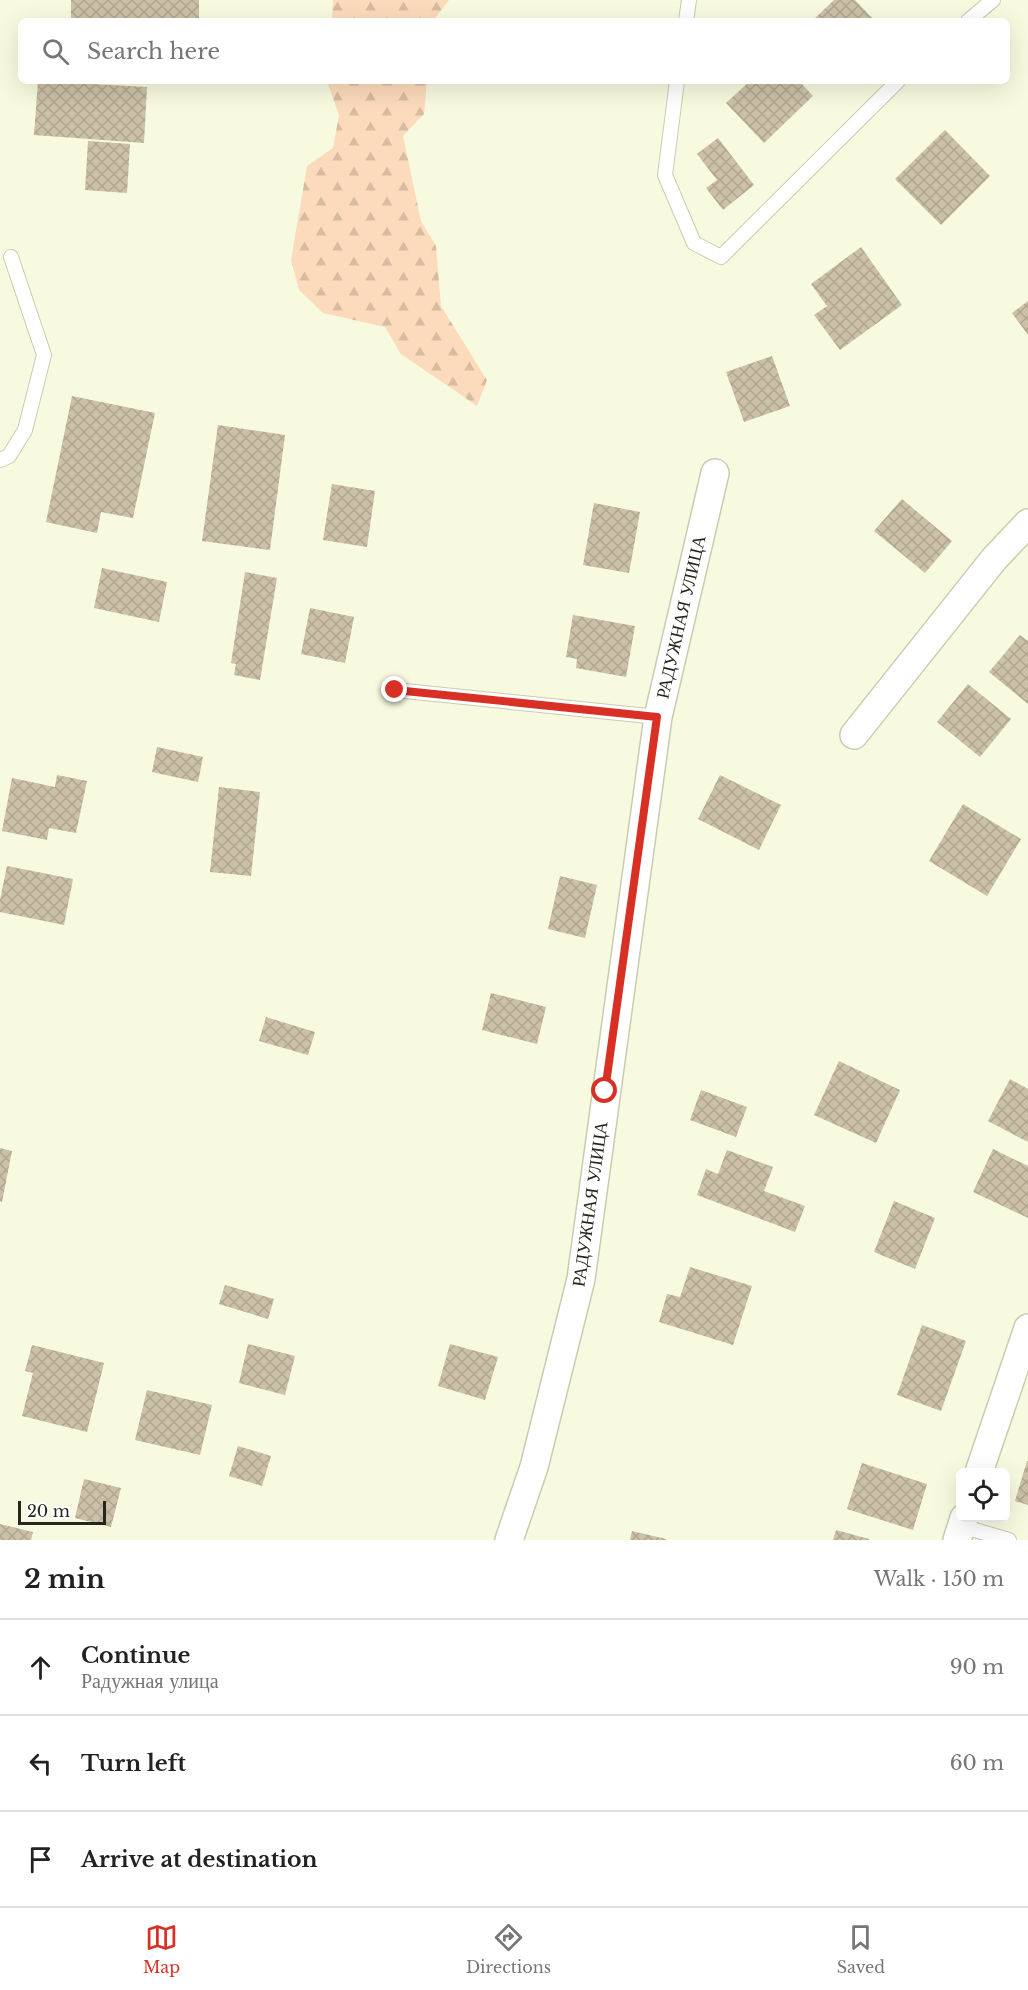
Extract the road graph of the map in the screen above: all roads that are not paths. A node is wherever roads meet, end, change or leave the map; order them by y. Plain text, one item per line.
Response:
1 (689, 0) edge
2 (993, 0) edge
3 (686, 18) edge
4 (972, 18) edge
5 (677, 84) edge
6 (895, 84) edge
7 (11, 257) dead end
8 (0, 460) edge
9 (715, 473) dead end
10 (1028, 523) edge
11 (395, 690) dead end
12 (657, 717) junction
13 (854, 735) dead end
14 (1028, 1328) edge
15 (981, 1468) edge
16 (961, 1528) edge
17 (509, 1540) edge
18 (1009, 1540) edge

1 - 3 lane
2 - 4 lane
5 - 6 lane
7 - 8 lane
9 - 12 street, РАДУЖНАЯ УЛИЦА
10 - 13 street
11 - 12 lane
12 - 17 street, РАДУЖНАЯ УЛИЦА
14 - 15 street
16 - 18 lane

